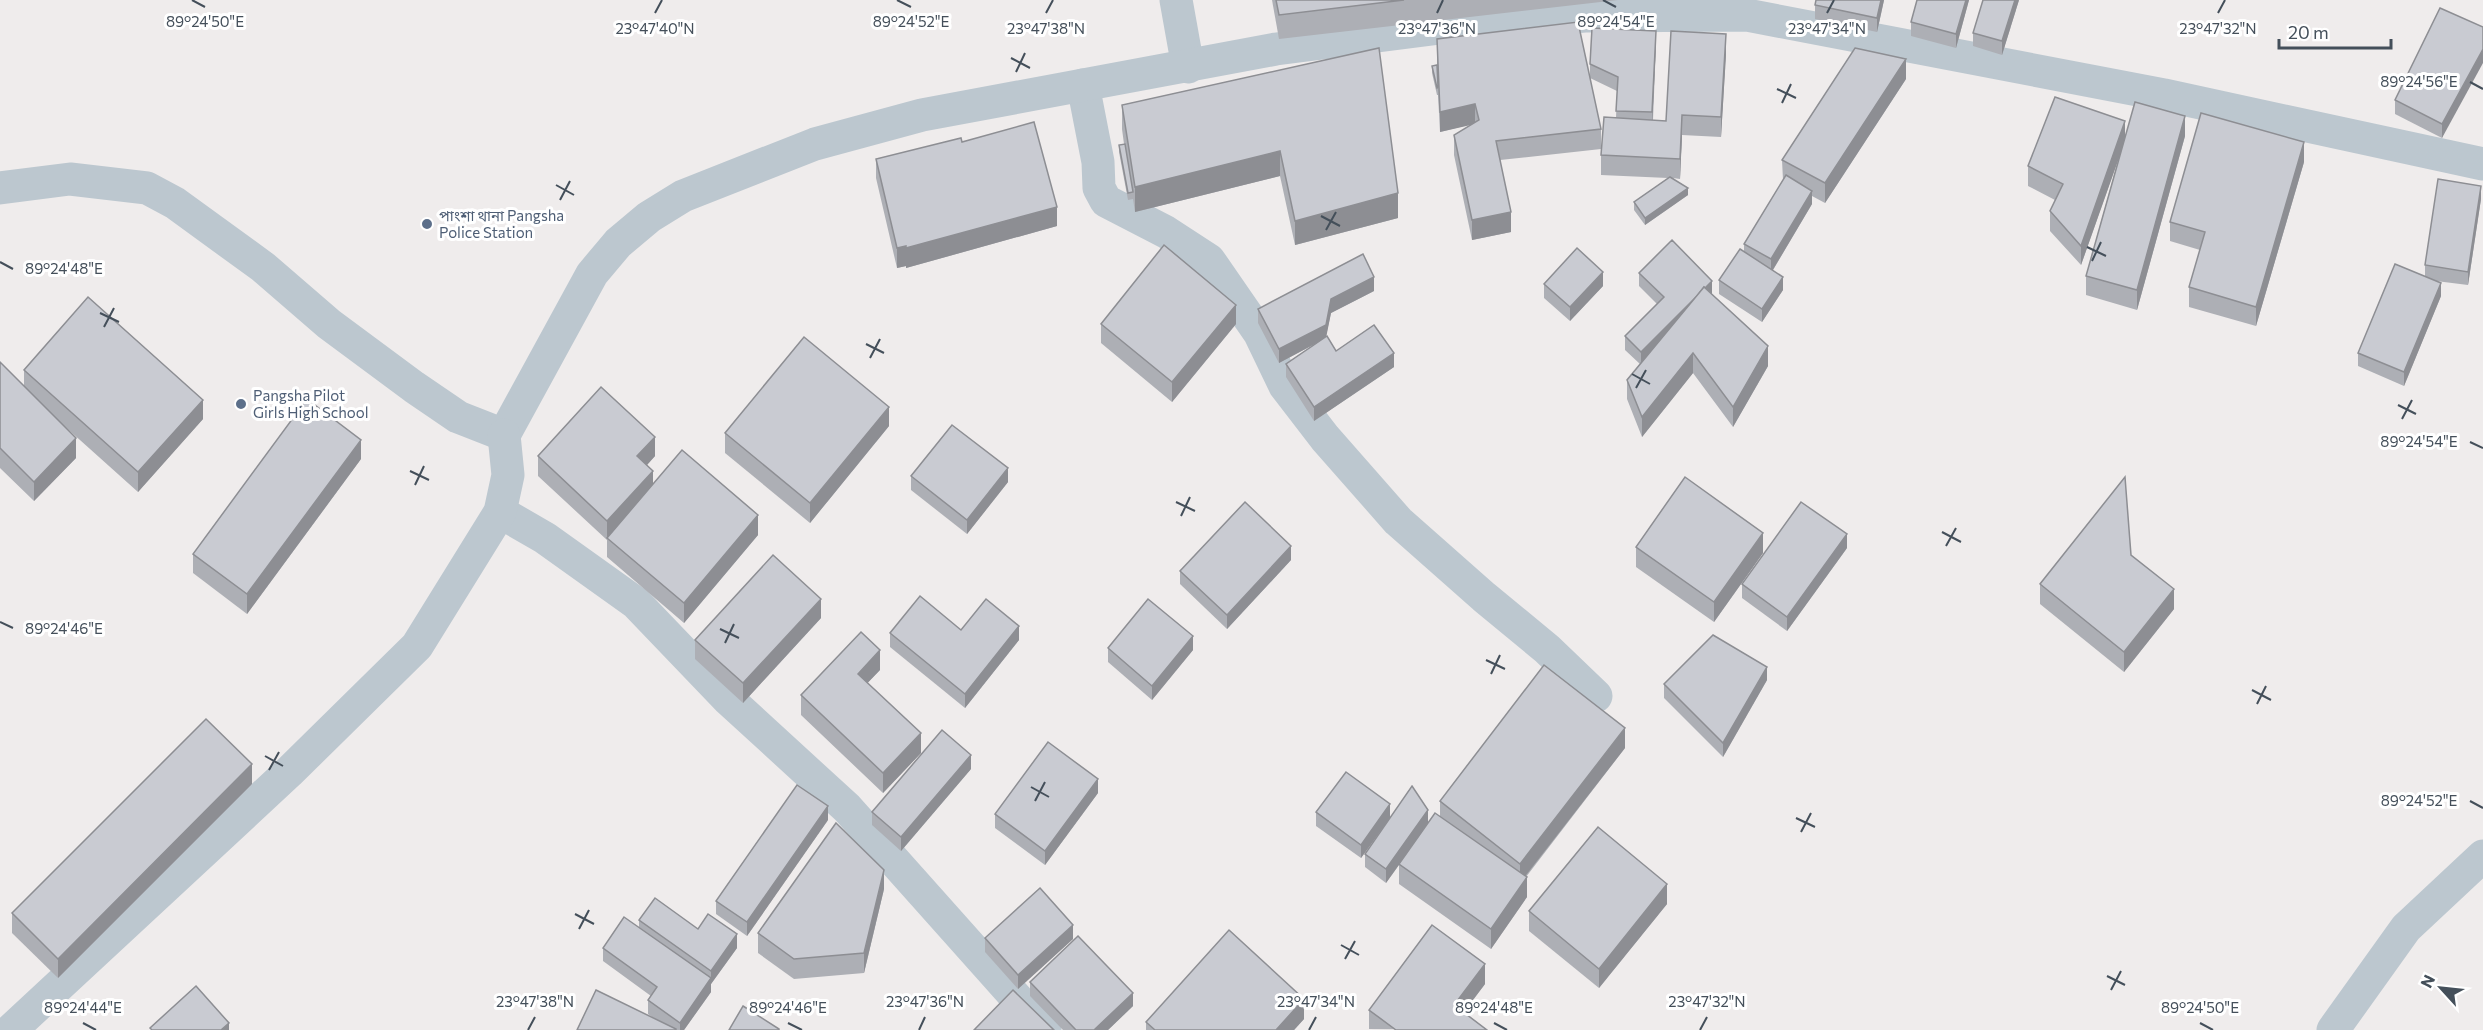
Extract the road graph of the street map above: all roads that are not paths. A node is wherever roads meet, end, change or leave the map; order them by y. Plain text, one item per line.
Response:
1 (1176, 0) edge
2 (1188, 67) junction
3 (1083, 85) junction
4 (2483, 164) edge
5 (0, 188) edge
6 (504, 435) junction
7 (500, 512) junction
8 (1596, 696) dead end
9 (2483, 856) edge
10 (11, 1030) edge
11 (1045, 1030) edge
12 (2333, 1030) edge

1 - 2 street
2 - 3 street
2 - 4 street
3 - 6 street
3 - 8 street
5 - 6 street
6 - 7 street
7 - 10 street
7 - 11 street
9 - 12 street

